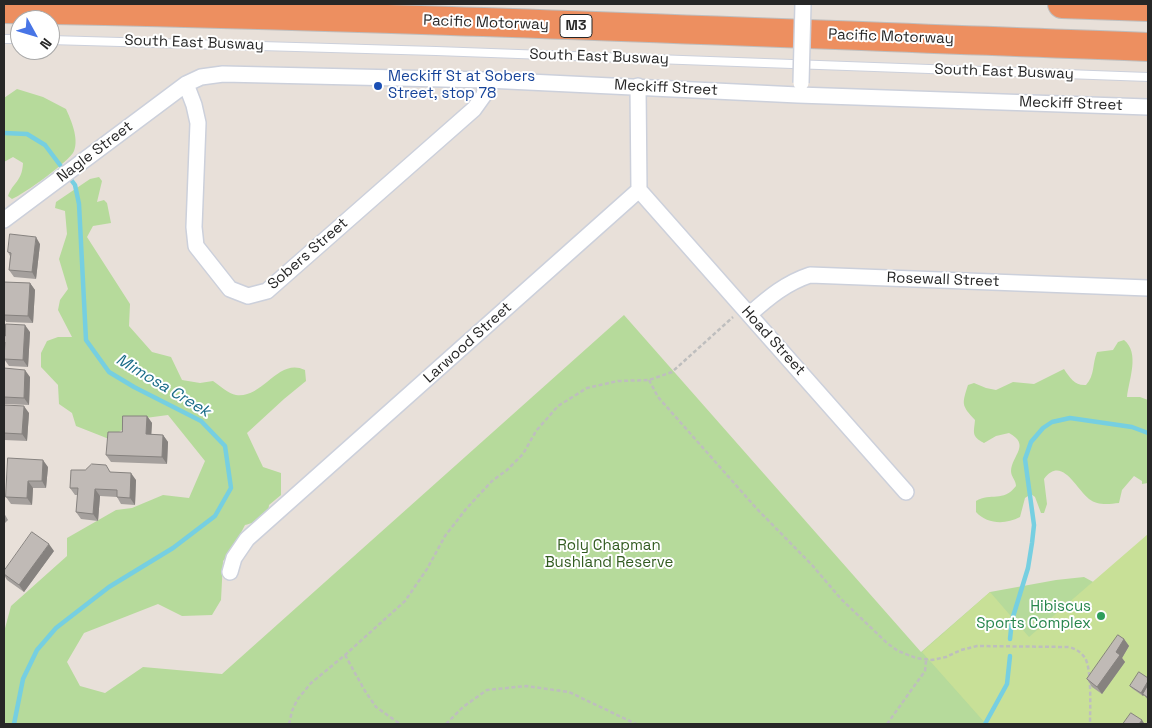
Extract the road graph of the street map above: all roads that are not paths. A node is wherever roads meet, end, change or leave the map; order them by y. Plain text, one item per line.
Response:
1 (804, 4) edge
2 (1062, 4) edge
3 (1148, 7) edge
4 (4, 9) edge
5 (60, 40) edge
6 (1148, 47) edge
7 (1148, 77) edge
8 (487, 80) junction
9 (186, 84) junction
10 (638, 86) junction
11 (801, 89) junction
12 (1148, 107) edge
13 (639, 190) junction
14 (4, 220) edge
15 (1148, 288) edge
16 (747, 311) junction
17 (906, 492) dead end
18 (230, 572) dead end

1 - 11 street, bridge
2 - 3 highway
4 - 6 highway, Pacific Motorway / M3
5 - 7 lane, South East Busway
8 - 9 street, Meckiff Street
8 - 9 street, Sobers Street
8 - 10 street, Meckiff Street
9 - 14 street, Nagle Street
10 - 11 street, Meckiff Street
10 - 13 street
11 - 12 street, Meckiff Street
13 - 16 street, Hoad Street
13 - 18 street, Larwood Street
15 - 16 street, Rosewall Street
16 - 17 street, Hoad Street

